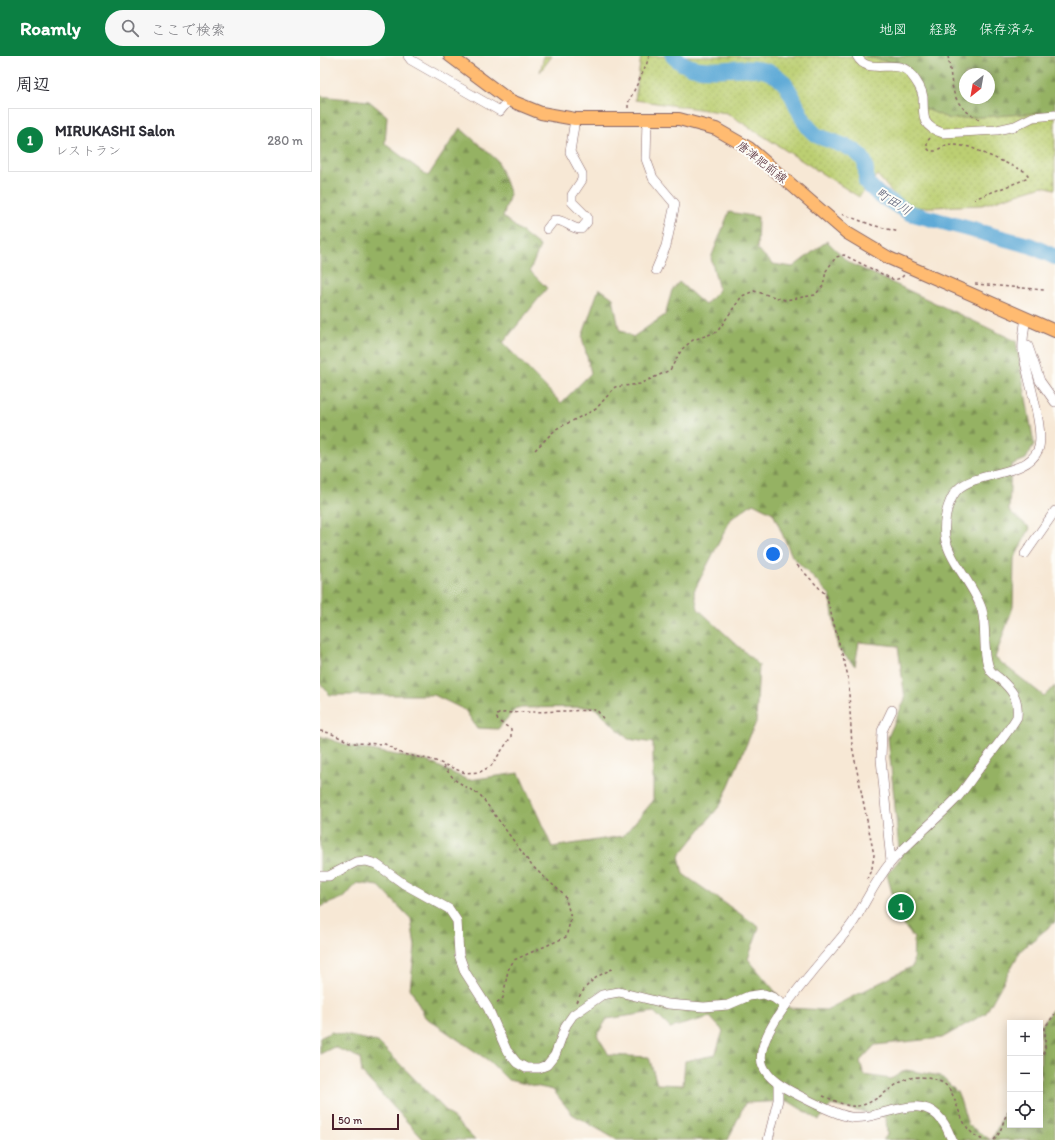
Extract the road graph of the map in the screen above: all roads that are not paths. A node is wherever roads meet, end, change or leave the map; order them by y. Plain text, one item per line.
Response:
1 (408, 56) edge
2 (450, 56) edge
3 (857, 56) edge
4 (509, 100) junction
5 (1055, 115) edge
6 (647, 118) junction
7 (575, 119) junction
8 (547, 230) dead end
9 (656, 270) dead end
10 (1026, 318) junction
11 (1055, 331) edge
12 (1024, 333) junction
13 (1055, 402) edge
14 (1055, 511) edge
15 (1025, 554) dead end
16 (892, 710) dead end
17 (891, 862) junction
18 (320, 876) edge
19 (784, 1006) junction
20 (778, 1084) junction
21 (768, 1140) edge
22 (952, 1140) edge

1 - 4 street
2 - 4 main road, 唐津肥前線
3 - 5 street
4 - 7 main road, 唐津肥前線
6 - 7 main road, 唐津肥前線
6 - 9 street
6 - 10 main road, 唐津肥前線
7 - 8 street
10 - 11 main road, 唐津肥前線
10 - 12 street
12 - 13 street
12 - 17 street
14 - 15 street
16 - 17 street
17 - 19 street
18 - 19 street
19 - 20 street
20 - 21 street
20 - 22 street

